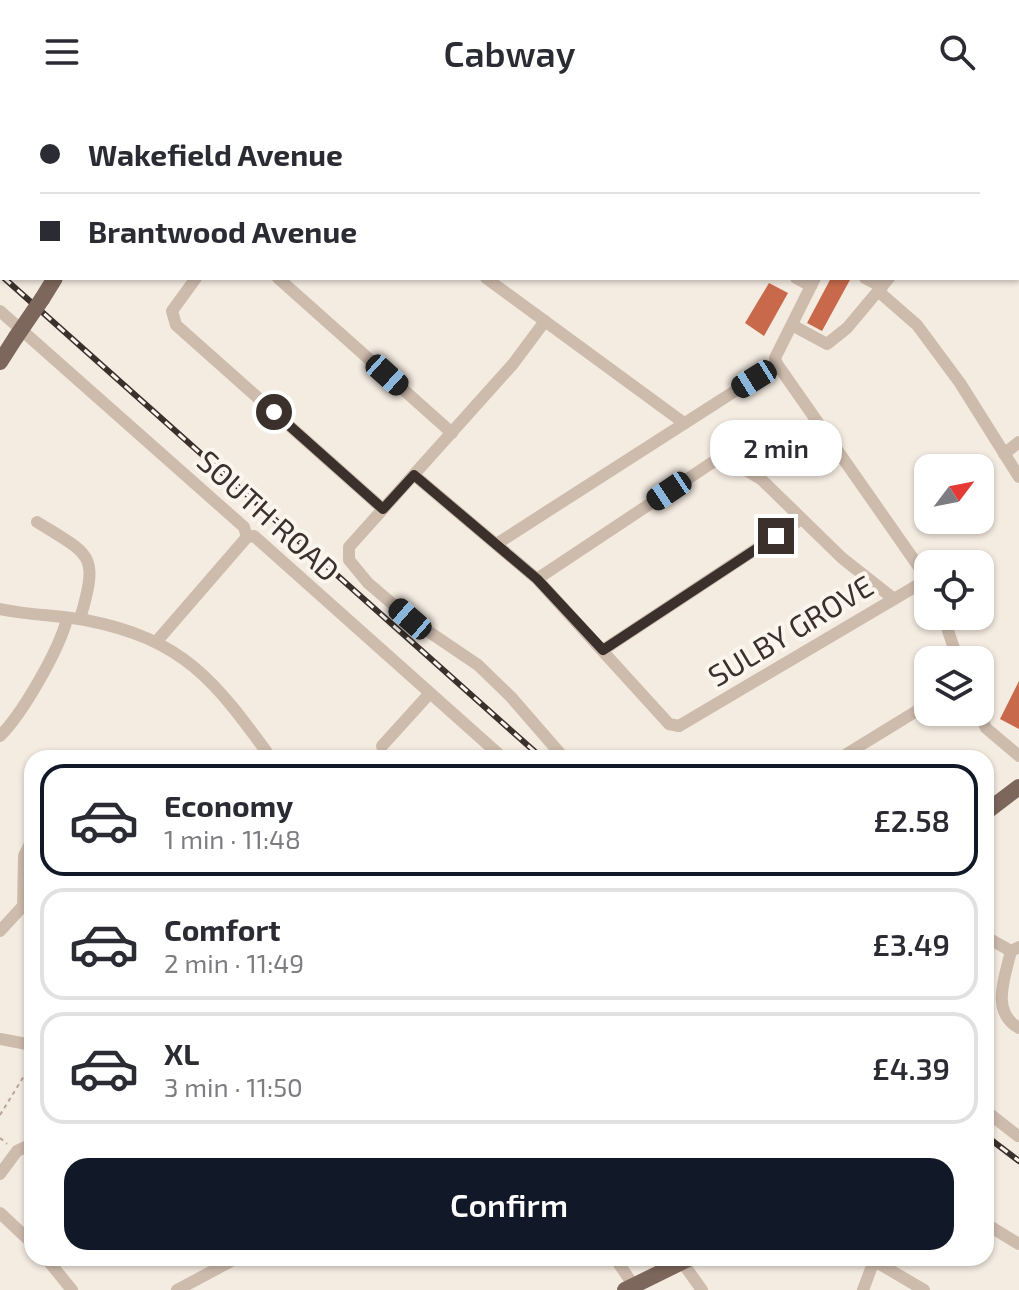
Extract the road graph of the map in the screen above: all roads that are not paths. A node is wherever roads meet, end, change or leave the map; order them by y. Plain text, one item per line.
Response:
1 (54, 280) edge
2 (194, 280) edge
3 (280, 280) edge
4 (489, 280) edge
5 (813, 282) edge
6 (883, 285) edge
7 (0, 311) edge
8 (545, 321) junction
9 (792, 325) junction
10 (0, 362) edge
11 (777, 364) junction
12 (684, 423) junction
13 (452, 433) junction
14 (1019, 442) edge
15 (1004, 454) junction
16 (414, 475) junction
17 (1019, 477) edge
18 (383, 509) junction
19 (800, 520) junction
20 (37, 522) dead end
21 (247, 537) junction
22 (498, 543) junction
23 (914, 559) edge
24 (537, 579) junction
25 (914, 587) edge
26 (894, 599) junction
27 (0, 609) edge
28 (74, 619) junction
29 (157, 641) junction
30 (603, 650) junction
31 (430, 693) junction
32 (914, 713) edge
33 (985, 726) edge
34 (0, 736) edge
35 (382, 746) dead end
36 (265, 750) edge
37 (494, 750) edge
38 (557, 750) edge
39 (853, 750) edge
40 (1019, 756) edge
41 (1019, 787) edge
42 (994, 806) edge
43 (24, 911) edge
44 (0, 931) edge
45 (994, 940) edge
46 (1015, 949) edge
47 (1019, 1028) edge
48 (0, 1039) edge
49 (24, 1044) edge
50 (994, 1117) edge
51 (1018, 1136) edge
52 (24, 1148) edge
53 (0, 1174) edge
54 (0, 1213) edge
55 (994, 1229) edge
56 (24, 1236) edge
57 (1019, 1244) edge
58 (52, 1266) edge
59 (222, 1266) edge
60 (619, 1266) edge
61 (674, 1266) edge
62 (689, 1266) edge
63 (872, 1266) edge
64 (885, 1266) edge
65 (629, 1288) edge
66 (72, 1290) edge
67 (177, 1290) edge
68 (702, 1290) edge
69 (863, 1290) edge
70 (924, 1290) edge

1 - 10 main road, bridge
2 - 18 street
3 - 13 street
4 - 8 street
5 - 9 street
6 - 9 street
6 - 15 street
7 - 21 street, SOUTH ROAD
8 - 12 street
8 - 13 street
9 - 11 street
11 - 12 street
11 - 23 street
12 - 22 street
13 - 16 street
14 - 15 street
15 - 17 street
16 - 18 street
16 - 22 street
18 - 38 street
19 - 24 street
19 - 26 street
19 - 30 street
20 - 28 street
21 - 29 street
21 - 31 street, SOUTH ROAD
22 - 24 street
24 - 30 street
25 - 26 street, SULBY GROVE
26 - 30 street, SULBY GROVE
27 - 28 street
28 - 29 street
28 - 34 street
29 - 36 street
31 - 35 street
31 - 37 street, SOUTH ROAD
32 - 39 street
33 - 40 street
41 - 42 main road
43 - 44 street
45 - 46 street
46 - 47 street
48 - 49 street
50 - 51 street
52 - 53 street
54 - 56 street
55 - 57 street
58 - 66 street
59 - 67 street
60 - 65 street
61 - 65 main road
62 - 68 street
63 - 69 street
64 - 70 street

